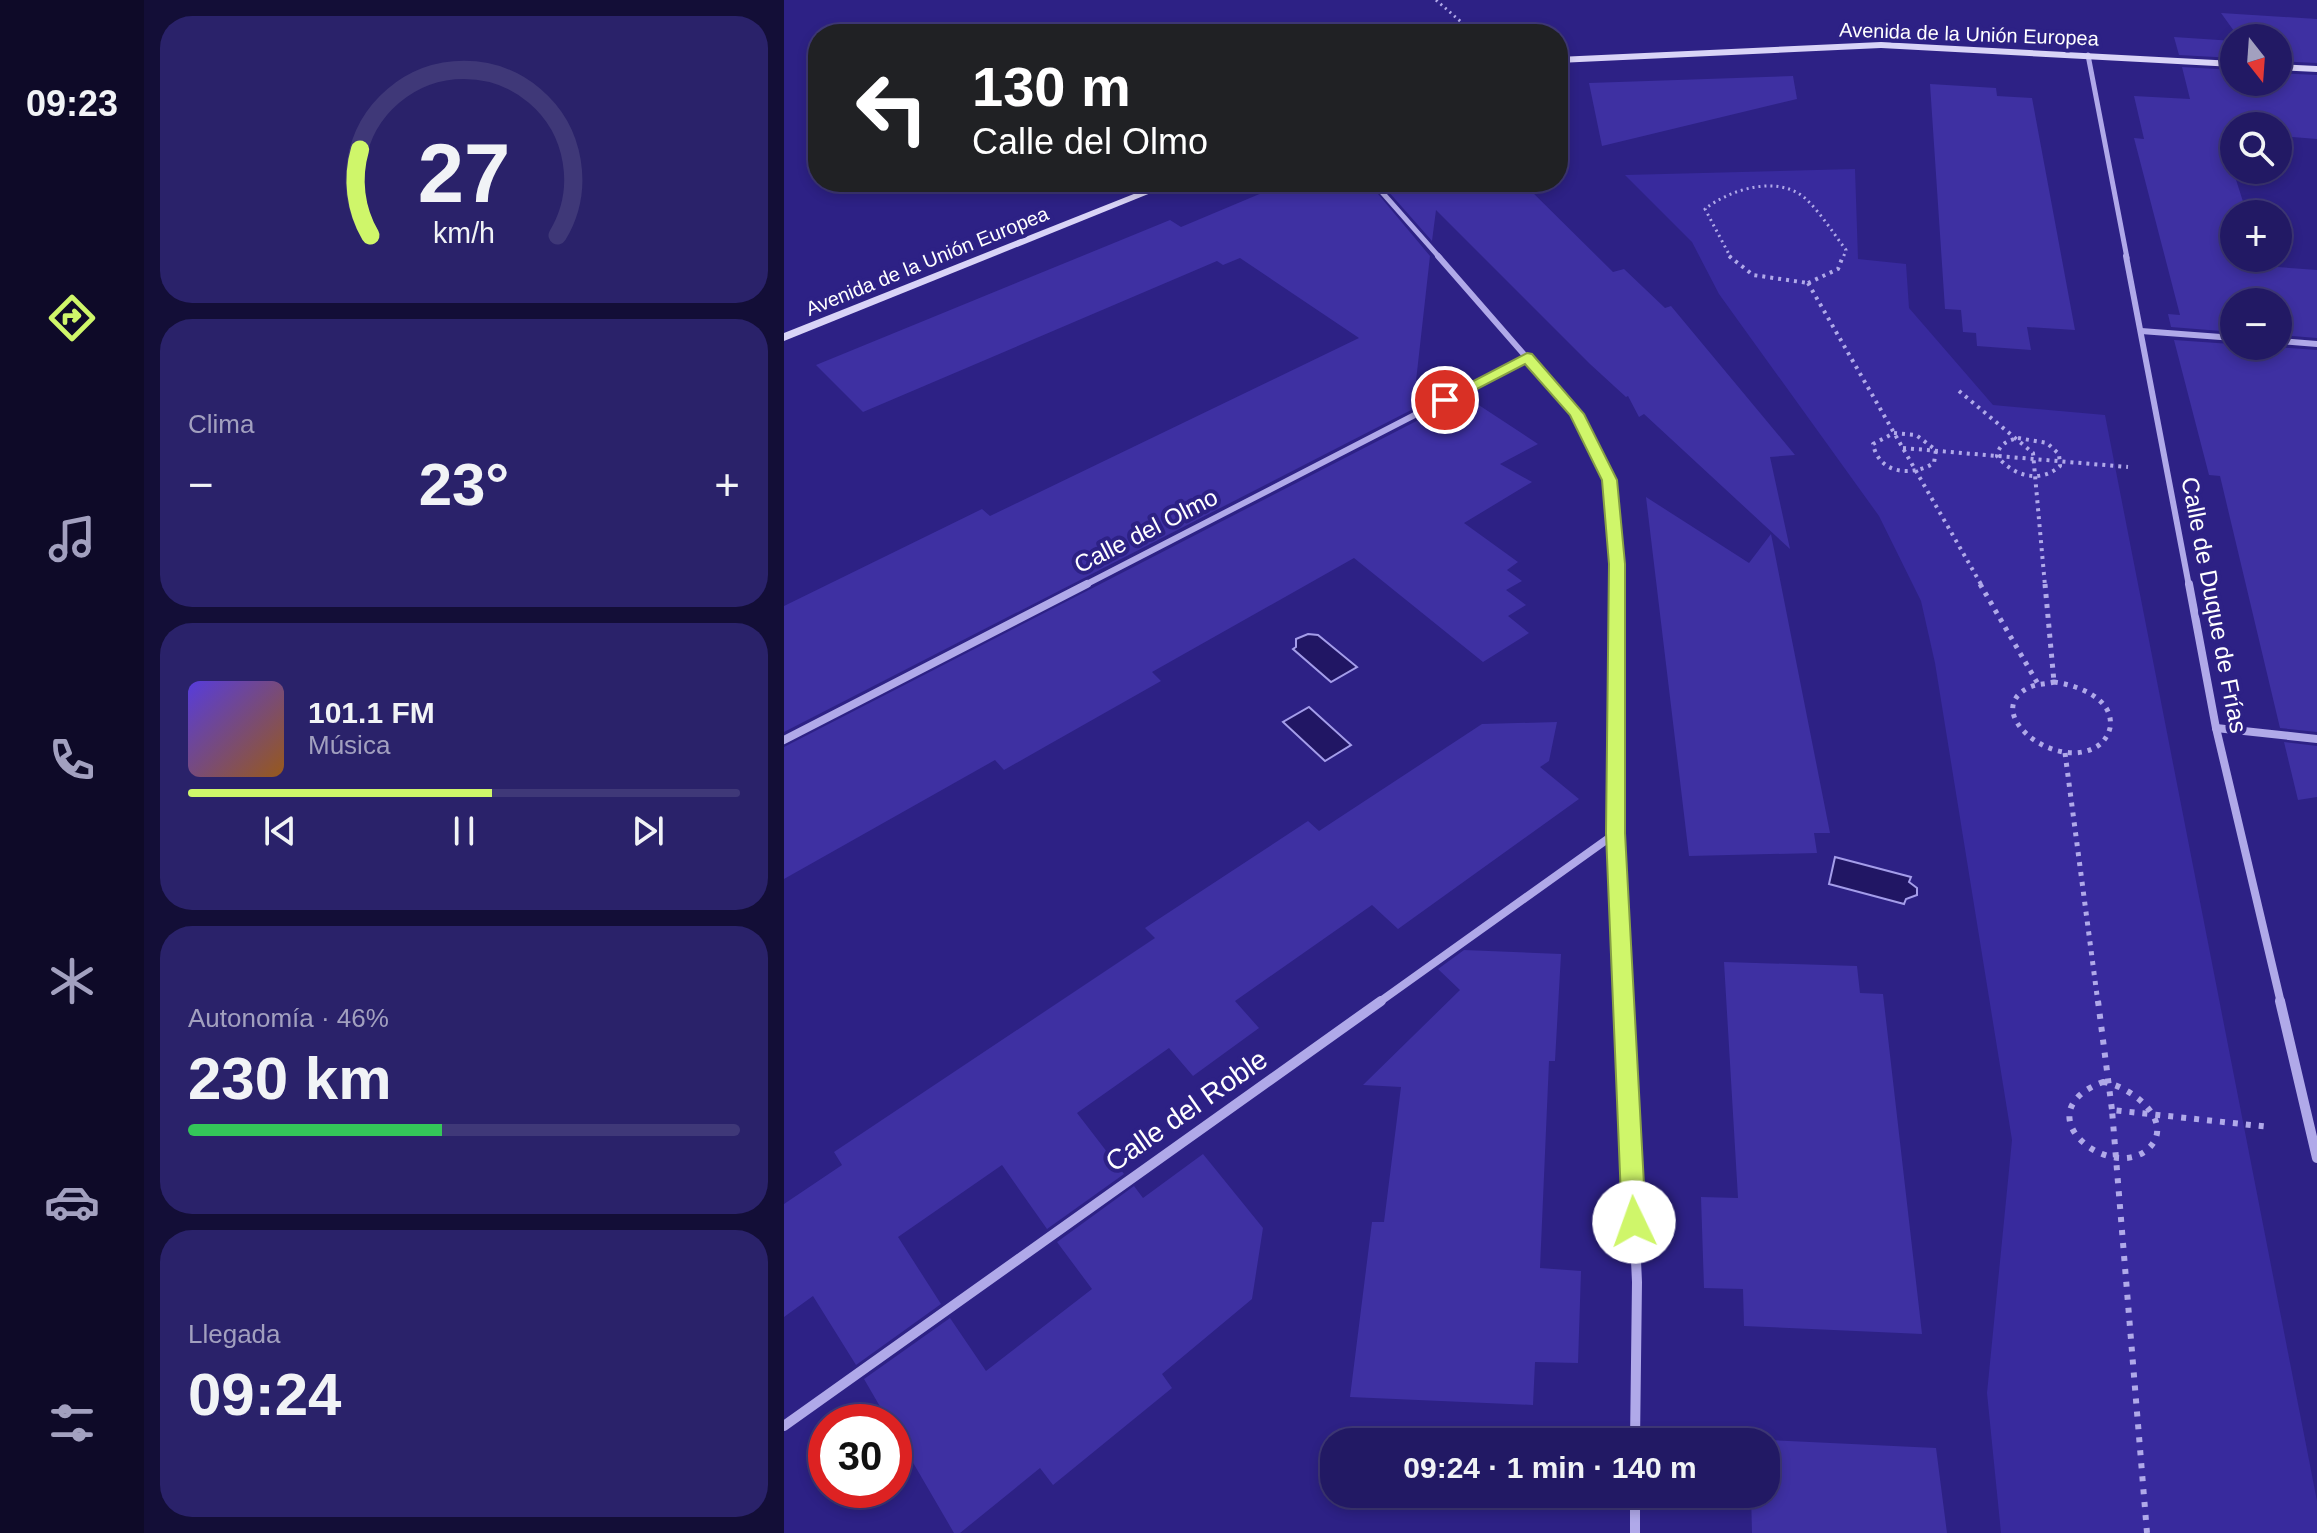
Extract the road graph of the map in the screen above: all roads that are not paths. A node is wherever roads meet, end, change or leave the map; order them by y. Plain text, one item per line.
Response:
1 (2088, 55) junction
2 (1568, 60) edge
3 (2220, 63) edge
4 (2292, 68) edge
5 (2317, 69) edge
6 (1148, 192) edge
7 (1382, 192) edge
8 (2141, 331) junction
9 (784, 337) edge
10 (2220, 337) edge
11 (2292, 342) edge
12 (2317, 344) edge
13 (1527, 357) junction
14 (2216, 728) junction
15 (2317, 739) edge
16 (784, 740) edge
17 (1616, 833) junction
18 (2317, 1158) edge
19 (784, 1426) edge
20 (1635, 1428) edge
21 (1635, 1508) edge
22 (1635, 1533) edge

1 - 2 street, Avenida de la Unión Europea
1 - 3 street, Avenida de la Unión Europea
1 - 8 street, Calle de Duque de Frías
4 - 5 street
6 - 9 street, Avenida de la Unión Europea
7 - 13 street
8 - 10 street
8 - 14 street, Calle de Duque de Frías
11 - 12 street
13 - 16 street, Calle del Olmo
13 - 17 street
14 - 15 street
14 - 18 street, Calle de Duque de Frías
17 - 19 street, Calle del Roble
17 - 20 street
21 - 22 street

